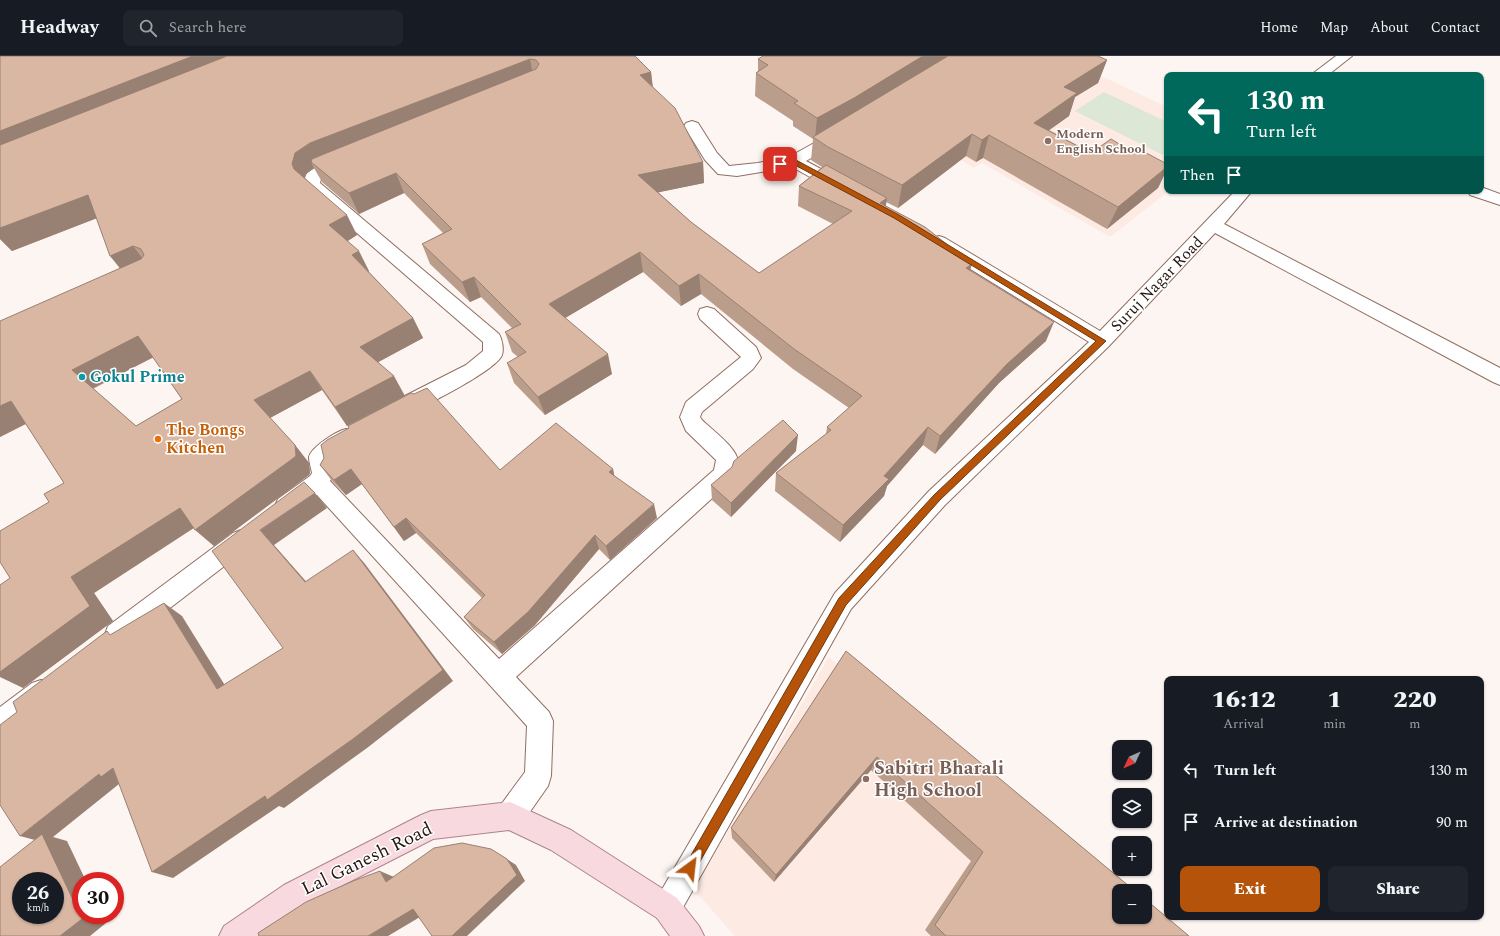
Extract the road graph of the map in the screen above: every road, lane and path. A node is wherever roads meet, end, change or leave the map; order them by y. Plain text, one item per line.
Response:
1 (1345, 56) edge
2 (1322, 72) edge
3 (692, 126) dead end
4 (850, 129) edge
5 (356, 157) edge
6 (794, 162) junction
7 (856, 194) edge
8 (1241, 194) edge
9 (1484, 194) edge
10 (1500, 200) edge
11 (1213, 225) junction
12 (923, 232) edge
13 (707, 314) dead end
14 (1102, 341) junction
15 (1500, 376) edge
16 (390, 414) edge
17 (363, 428) edge
18 (318, 482) junction
19 (102, 646) edge
20 (499, 676) junction
21 (57, 680) edge
22 (0, 723) edge
23 (510, 816) junction
24 (667, 908) junction
25 (234, 936) edge
26 (689, 936) edge

1 - 2 street
3 - 6 street
4 - 6 street
5 - 16 street
6 - 7 street
8 - 11 street, Suruj Nagar Road
9 - 10 street
11 - 14 street, Suruj Nagar Road
11 - 15 street
12 - 14 street
13 - 20 street
14 - 24 street, Suruj Nagar Road
17 - 18 street
18 - 19 street
18 - 20 street
20 - 23 street
21 - 22 street
23 - 24 main road
23 - 25 main road, Lal Ganesh Road
24 - 26 main road

